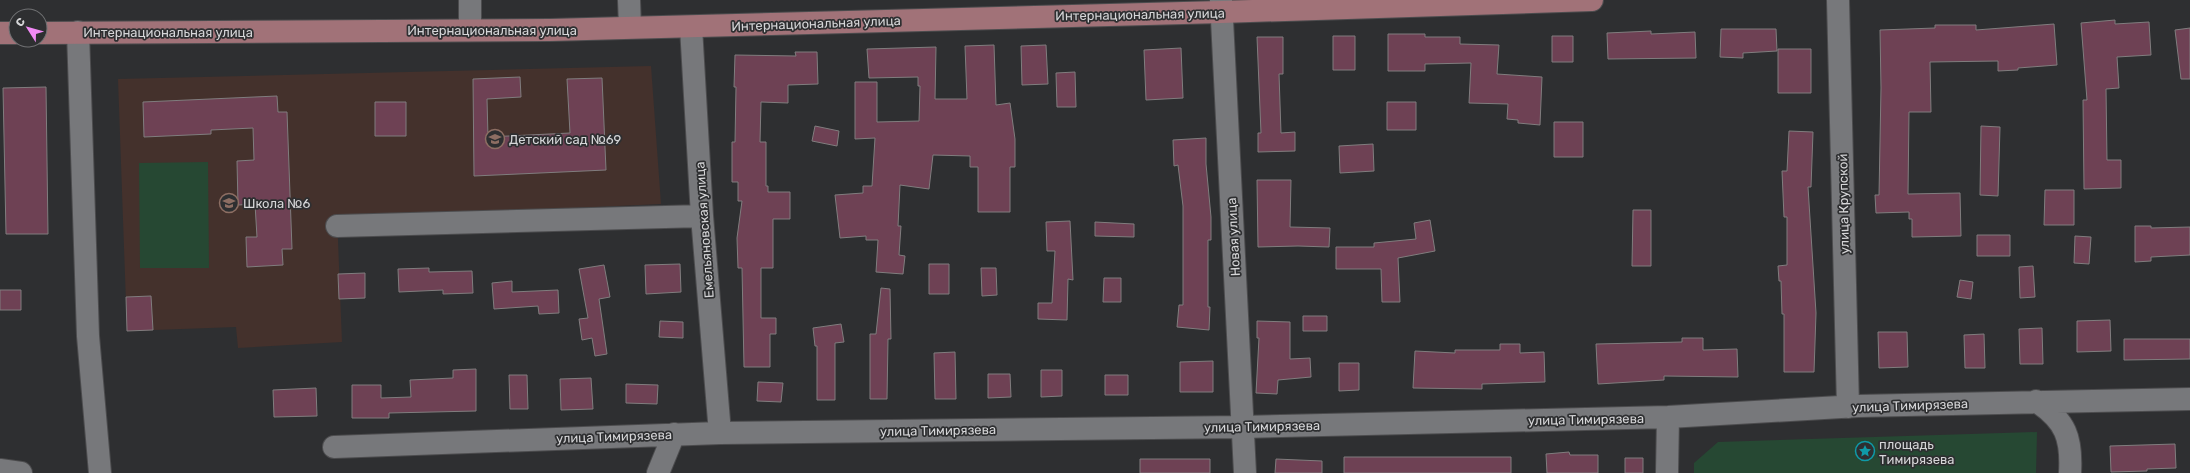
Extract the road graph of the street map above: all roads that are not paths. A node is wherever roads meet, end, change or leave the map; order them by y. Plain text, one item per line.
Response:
1 (470, 0) edge
2 (629, 0) edge
3 (1592, 0) edge
4 (1838, 0) edge
5 (1221, 6) edge
6 (630, 27) junction
7 (691, 27) junction
8 (470, 30) junction
9 (78, 32) junction
10 (48, 33) edge
11 (702, 216) junction
12 (337, 226) dead end
13 (2190, 399) edge
14 (2036, 401) junction
15 (1848, 407) junction
16 (1668, 417) junction
17 (1242, 427) junction
18 (720, 433) junction
19 (674, 434) junction
20 (334, 447) dead end
21 (0, 470) edge
22 (21, 473) edge
23 (100, 473) edge
24 (658, 473) edge
25 (1245, 473) edge
26 (1667, 473) edge
27 (2070, 473) edge

1 - 8 street
2 - 6 street
3 - 5 main road, Интернациональная улица
4 - 15 street, улица Крупской
5 - 7 main road, Интернациональная улица
5 - 17 street, Новая улица
6 - 7 main road, Интернациональная улица
6 - 8 main road, Интернациональная улица
7 - 11 street, Емельяновская улица
8 - 9 main road, Интернациональная улица
9 - 10 main road, Интернациональная улица
9 - 23 street
11 - 12 street
11 - 18 street, Емельяновская улица
13 - 14 street, улица Тимирязева
14 - 15 street, улица Тимирязева
14 - 27 street
15 - 16 street, улица Тимирязева
16 - 17 street, улица Тимирязева
16 - 26 street
17 - 18 street, улица Тимирязева
17 - 25 street, Новая улица
18 - 19 street, улица Тимирязева
19 - 20 street, улица Тимирязева
19 - 24 street
21 - 22 street

